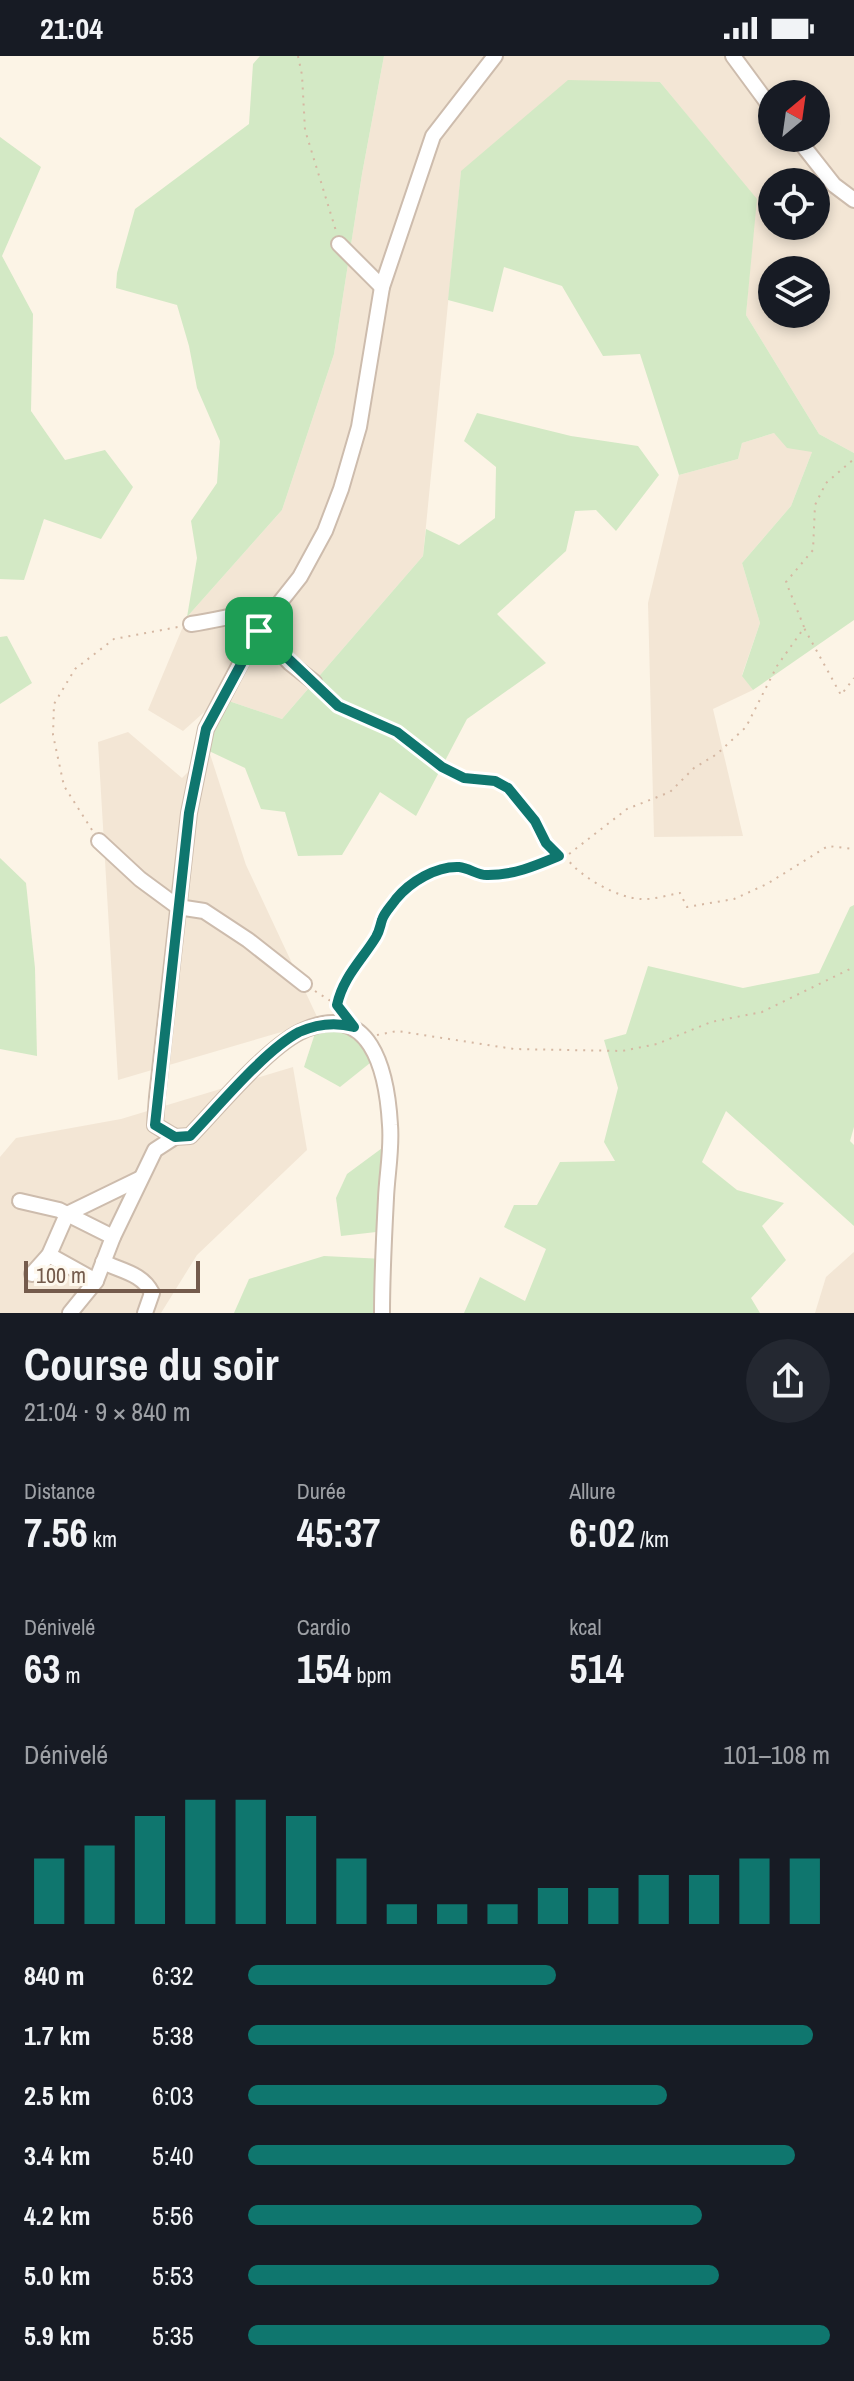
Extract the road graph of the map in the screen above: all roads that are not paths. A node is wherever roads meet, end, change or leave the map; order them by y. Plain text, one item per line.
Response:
1 (495, 56) edge
2 (733, 56) edge
3 (758, 90) edge
4 (808, 152) edge
5 (854, 200) edge
6 (339, 244) road end
7 (382, 287) junction
8 (274, 609) junction
9 (191, 624) road end
10 (259, 631) junction
11 (314, 682) road end
12 (99, 841) road end
13 (178, 907) junction
14 (304, 984) road end
15 (175, 1137) junction
16 (139, 1179) junction
17 (20, 1201) dead end
18 (67, 1214) junction
19 (113, 1237) junction
20 (49, 1255) junction
21 (103, 1262) junction
22 (32, 1274) dead end
23 (96, 1281) junction
24 (70, 1313) edge
25 (145, 1313) edge
26 (382, 1313) edge

1 - 7 street
2 - 3 street
4 - 5 street
6 - 7 street
7 - 8 street
8 - 9 street
8 - 10 street
10 - 11 street
10 - 13 street
12 - 13 street
13 - 14 street
13 - 15 street
15 - 16 street
15 - 26 street
16 - 18 street
16 - 19 street
17 - 18 street
18 - 19 street
18 - 20 street
19 - 21 street
20 - 22 street
20 - 23 street
21 - 23 street
21 - 25 street
23 - 24 street

